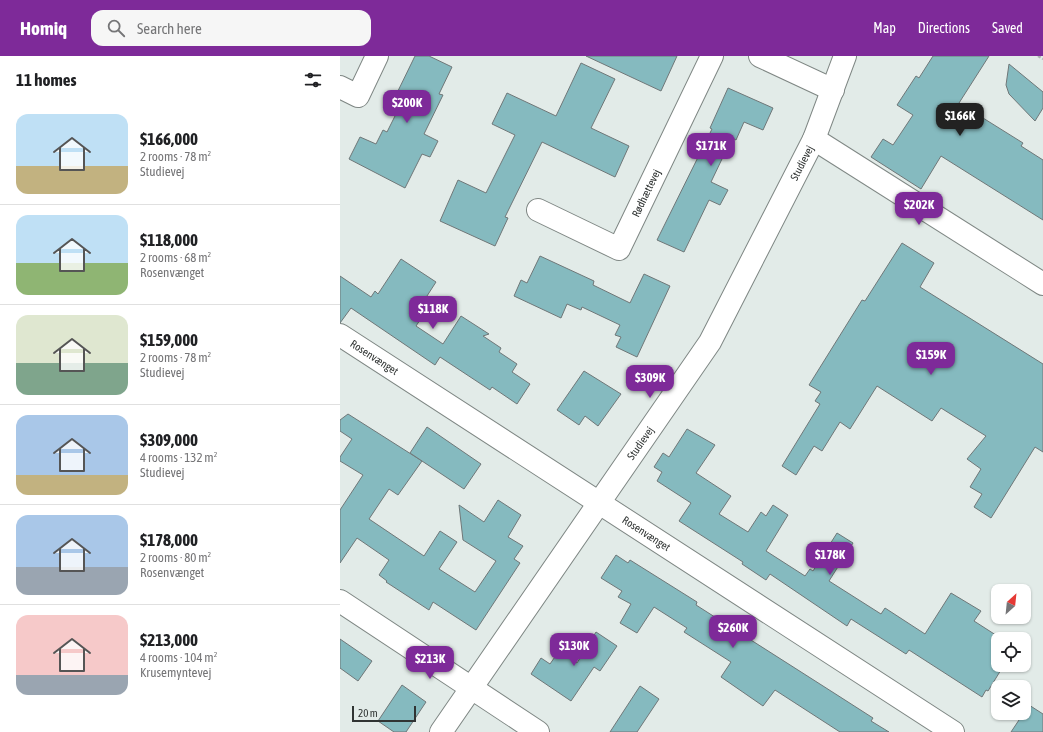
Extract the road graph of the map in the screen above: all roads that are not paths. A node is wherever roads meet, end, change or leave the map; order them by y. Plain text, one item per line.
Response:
1 (377, 56) edge
2 (712, 56) edge
3 (760, 56) edge
4 (845, 56) edge
5 (340, 87) edge
6 (833, 90) junction
7 (814, 139) junction
8 (538, 210) dead end
9 (1043, 284) edge
10 (340, 335) edge
11 (600, 504) junction
12 (340, 601) edge
13 (471, 688) junction
14 (441, 732) edge
15 (538, 732) edge
16 (952, 732) edge

1 - 5 street
2 - 8 street, Rødhættevej
3 - 6 street
4 - 6 street, Studievej
6 - 7 street, Studievej
7 - 9 street, Studievej
7 - 11 street, Studievej
10 - 11 street, Rosenvænget
11 - 13 street, Studievej
11 - 16 street, Rosenvænget
12 - 13 street
13 - 14 street, Studievej
13 - 15 street

